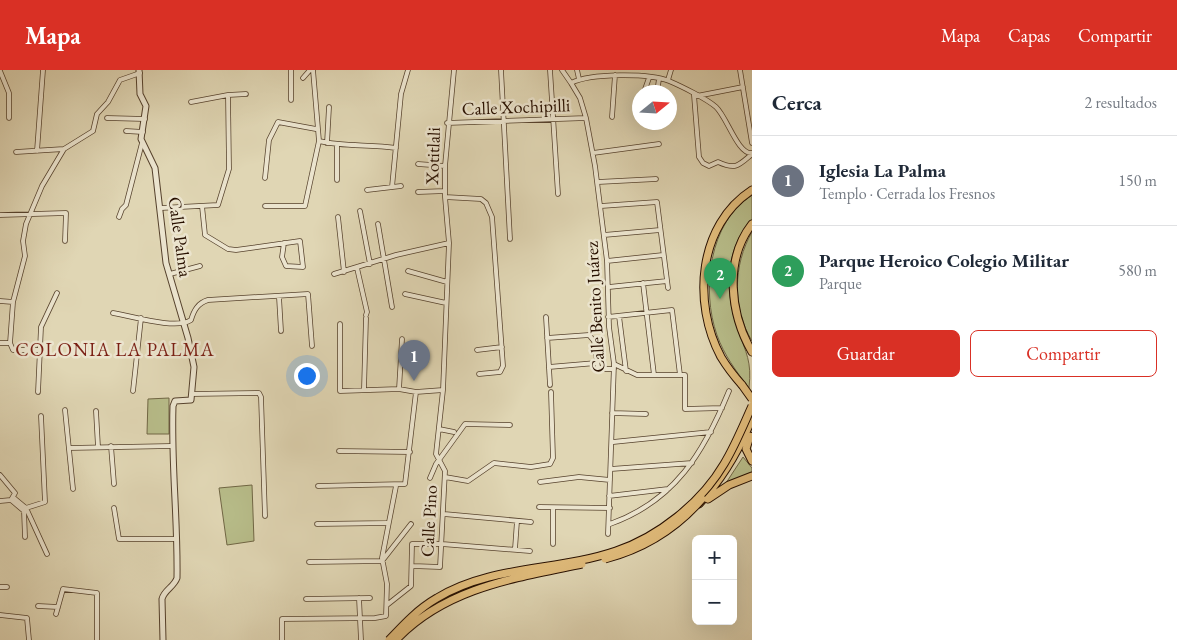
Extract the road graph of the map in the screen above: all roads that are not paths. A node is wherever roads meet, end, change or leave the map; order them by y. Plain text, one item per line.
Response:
1 (43, 70) edge
2 (291, 70) edge
3 (312, 70) edge
4 (408, 70) edge
5 (454, 70) edge
6 (501, 70) edge
7 (550, 70) edge
8 (562, 70) edge
9 (577, 70) edge
10 (671, 70) edge
11 (740, 70) edge
12 (0, 71) edge
13 (140, 72) edge
14 (615, 76) junction
15 (303, 78) dead end
16 (649, 78) junction
17 (579, 79) junction
18 (659, 79) junction
19 (668, 80) junction
20 (571, 83) junction
21 (646, 85) edge
22 (658, 85) edge
23 (743, 87) junction
24 (246, 94) dead end
25 (228, 95) junction
26 (695, 95) junction
27 (291, 100) dead end
28 (192, 102) dead end
29 (329, 107) dead end
30 (612, 117) dead end
31 (9, 118) dead end
32 (107, 118) dead end
33 (586, 118) junction
34 (145, 119) junction
35 (553, 119) junction
36 (503, 122) junction
37 (447, 124) junction
38 (316, 129) junction
39 (126, 131) dead end
40 (143, 132) junction
41 (319, 141) junction
42 (142, 143) junction
43 (327, 143) junction
44 (752, 143) edge
45 (338, 144) junction
46 (659, 144) dead end
47 (396, 148) junction
48 (64, 149) junction
49 (37, 151) junction
50 (16, 152) dead end
51 (593, 153) junction
52 (752, 154) edge
53 (418, 164) dead end
54 (445, 166) junction
55 (265, 178) dead end
56 (656, 179) dead end
57 (337, 180) dead end
58 (598, 182) junction
59 (401, 186) dead end
60 (392, 187) junction
61 (368, 190) dead end
62 (752, 190) edge
63 (445, 191) junction
64 (418, 192) dead end
65 (558, 194) dead end
66 (445, 197) junction
67 (202, 206) junction
68 (265, 206) dead end
69 (601, 206) junction
70 (161, 208) junction
71 (360, 212) dead end
72 (32, 213) junction
73 (0, 215) edge
74 (119, 217) dead end
75 (338, 217) dead end
76 (378, 224) dead end
77 (752, 224) edge
78 (660, 230) junction
79 (604, 235) junction
80 (510, 239) dead end
81 (65, 240) dead end
82 (284, 243) junction
83 (449, 243) junction
84 (663, 255) junction
85 (384, 259) junction
86 (607, 260) junction
87 (370, 264) junction
88 (200, 266) dead end
89 (357, 268) junction
90 (408, 271) dead end
91 (344, 272) junction
92 (170, 274) junction
93 (334, 274) dead end
94 (667, 281) junction
95 (447, 282) junction
96 (643, 283) junction
97 (608, 287) junction
98 (668, 288) dead end
99 (56, 293) dead end
100 (405, 294) dead end
101 (279, 297) junction
102 (0, 300) edge
103 (13, 302) junction
104 (446, 303) junction
105 (392, 307) dead end
106 (646, 312) junction
107 (113, 313) dead end
108 (619, 316) junction
109 (546, 317) dead end
110 (608, 317) junction
111 (141, 318) junction
112 (184, 323) junction
113 (340, 324) dead end
114 (281, 331) dead end
115 (402, 338) dead end
116 (547, 338) junction
117 (0, 342) edge
118 (10, 343) junction
119 (312, 346) dead end
120 (502, 347) junction
121 (39, 350) junction
122 (477, 350) dead end
123 (752, 352) edge
124 (596, 363) junction
125 (549, 367) junction
126 (614, 367) junction
127 (626, 370) junction
128 (479, 374) dead end
129 (654, 375) junction
130 (680, 375) junction
131 (550, 385) dead end
132 (398, 388) junction
133 (364, 389) junction
134 (443, 390) junction
135 (133, 391) dead end
136 (729, 391) dead end
137 (38, 392) dead end
138 (416, 392) junction
139 (551, 392) dead end
140 (192, 394) junction
141 (752, 398) edge
142 (752, 406) edge
143 (722, 408) junction
144 (65, 410) dead end
145 (96, 412) dead end
146 (612, 413) junction
147 (646, 414) dead end
148 (41, 416) dead end
149 (752, 417) edge
150 (510, 425) dead end
151 (439, 429) junction
152 (752, 429) edge
153 (454, 432) dead end
154 (711, 432) junction
155 (613, 442) junction
156 (111, 446) junction
157 (172, 446) junction
158 (98, 447) junction
159 (69, 448) junction
160 (339, 451) dead end
161 (410, 452) junction
162 (438, 461) junction
163 (752, 461) edge
164 (692, 463) junction
165 (611, 468) junction
166 (0, 475) edge
167 (752, 476) edge
168 (445, 477) junction
169 (430, 478) dead end
170 (610, 480) junction
171 (540, 482) dead end
172 (114, 484) dead end
173 (318, 486) dead end
174 (396, 486) junction
175 (73, 489) dead end
176 (668, 489) junction
177 (610, 496) junction
178 (12, 499) junction
179 (0, 501) edge
180 (539, 507) dead end
181 (26, 508) junction
182 (114, 508) dead end
183 (553, 508) junction
184 (610, 508) junction
185 (692, 512) junction
186 (444, 514) junction
187 (265, 516) dead end
188 (516, 521) junction
189 (531, 522) dead end
190 (387, 523) junction
191 (317, 524) dead end
192 (412, 524) dead end
193 (610, 524) junction
194 (608, 534) dead end
195 (25, 537) dead end
196 (177, 539) junction
197 (442, 544) junction
198 (553, 544) dead end
199 (515, 549) junction
200 (530, 551) dead end
201 (47, 554) dead end
202 (382, 561) junction
203 (310, 562) dead end
204 (413, 566) junction
205 (0, 587) edge
206 (7, 587) dead end
207 (359, 598) junction
208 (370, 598) dead end
209 (306, 599) dead end
210 (387, 605) junction
211 (38, 606) dead end
212 (58, 606) junction
213 (56, 614) dead end
214 (0, 615) edge
215 (359, 618) junction
216 (29, 640) edge
217 (97, 640) edge
218 (163, 640) edge
219 (282, 640) edge
220 (360, 640) edge
221 (385, 640) edge
222 (389, 640) edge
223 (395, 640) edge

1 - 49 street
2 - 27 street
3 - 15 street
3 - 38 street
4 - 47 street
5 - 37 street, Xotitlali
6 - 36 street
7 - 35 street
8 - 20 street, Calle Benito Juárez
9 - 17 street
10 - 19 street
11 - 23 street
12 - 31 street
13 - 34 street
13 - 48 street
14 - 16 street
14 - 17 street
14 - 30 street
16 - 18 street
16 - 21 street
17 - 20 street
18 - 19 street
18 - 22 street
19 - 26 street
20 - 33 street, Calle Benito Juárez
23 - 26 street
23 - 44 street
24 - 25 street
25 - 28 street
25 - 67 street
26 - 52 street
26 - 52 street
29 - 43 street
32 - 34 street
33 - 35 street, Calle Xochipilli
33 - 51 street, Calle Benito Juárez
34 - 40 street
35 - 36 street, Calle Xochipilli
35 - 65 street
36 - 37 street, Calle Xochipilli
36 - 80 street
37 - 54 street, Xotitlali
38 - 41 street
38 - 55 street
39 - 40 street
40 - 42 street
41 - 43 street
41 - 68 street
42 - 70 street, Calle Palma
42 - 74 street
43 - 45 street
45 - 47 street
45 - 57 street
46 - 51 street
47 - 60 street
48 - 49 street
48 - 72 street
49 - 50 street
51 - 58 street, Calle Benito Juárez
53 - 54 street
54 - 63 street, Xotitlali
56 - 58 street
58 - 69 street, Calle Benito Juárez
59 - 60 street
60 - 61 street
62 - 141 highway, bridge
63 - 64 street
63 - 66 street, Xotitlali
66 - 83 street, Xotitlali
66 - 120 street
67 - 70 street
67 - 82 street
69 - 78 street
69 - 79 street, Calle Benito Juárez
70 - 92 street, Calle Palma
71 - 87 street
72 - 73 street
72 - 81 street
72 - 103 street
75 - 91 street
76 - 85 street
77 - 123 highway
78 - 79 street
78 - 84 street
79 - 86 street, Calle Benito Juárez
82 - 82 street
83 - 85 street
83 - 95 street, Xotitlali
84 - 86 street
84 - 94 street
85 - 87 street
85 - 105 street
86 - 97 street, Calle Benito Juárez
87 - 89 street
88 - 92 street
89 - 91 street
89 - 133 street
90 - 95 street
91 - 93 street
92 - 112 street, Calle Palma
94 - 96 street
94 - 98 street
95 - 104 street, Xotitlali
96 - 97 street
96 - 106 street
97 - 110 street, Calle Benito Juárez
99 - 121 street
100 - 104 street
101 - 112 street
101 - 114 street
101 - 119 street
102 - 103 street
103 - 118 street
104 - 134 street, Calle Pino
106 - 108 street
106 - 129 street
106 - 130 street
107 - 111 street
108 - 110 street
108 - 127 street
109 - 116 street
110 - 126 street, Calle Benito Juárez
111 - 112 street
111 - 135 street
112 - 140 street, Calle Palma
113 - 133 street
115 - 132 street
116 - 124 street
116 - 125 street
117 - 118 street
118 - 121 street
120 - 122 street
120 - 128 street
121 - 137 street
124 - 125 street
124 - 126 street
125 - 131 street
126 - 127 street
126 - 146 street, Calle Benito Juárez
127 - 129 street
129 - 130 street
130 - 143 street
132 - 133 street
132 - 138 street
134 - 138 street
134 - 151 street, Calle Pino
136 - 143 street
138 - 161 street
139 - 168 street
140 - 157 street
140 - 187 street
141 - 221 highway
142 - 222 highway, bridge
143 - 154 street
144 - 159 street
145 - 158 street
146 - 147 street
146 - 155 street, Calle Benito Juárez
148 - 181 street
149 - 185 highway
149 - 223 highway, bridge
150 - 162 street
151 - 153 street
151 - 162 street, Calle Pino
152 - 163 highway
154 - 155 street
154 - 164 street
155 - 165 street, Calle Benito Juárez
156 - 157 street
156 - 158 street
156 - 172 street
157 - 196 street
158 - 159 street
159 - 175 street
160 - 161 street
161 - 174 street
162 - 168 street, Calle Pino
162 - 169 street
164 - 165 street
164 - 176 street
165 - 170 street, Calle Benito Juárez
166 - 178 street
167 - 185 highway
168 - 186 street, Calle Pino
170 - 171 street
170 - 177 street, Calle Benito Juárez
173 - 174 street
174 - 190 street
176 - 177 street
176 - 193 street
177 - 184 street, Calle Benito Juárez
178 - 179 street
178 - 181 street
178 - 195 street
180 - 183 street
181 - 201 street
182 - 196 street
183 - 184 street
183 - 198 street
184 - 193 street, Calle Benito Juárez
185 - 223 highway
186 - 188 street
186 - 197 street, Calle Pino
188 - 189 street
188 - 199 street
190 - 191 street
190 - 202 street
192 - 202 street
193 - 194 street, Calle Benito Juárez
196 - 218 street
197 - 199 street
197 - 204 street, Calle Pino
197 - 204 street
199 - 200 street
202 - 203 street
202 - 210 street
204 - 210 street
205 - 206 street
207 - 208 street
207 - 209 street
207 - 215 street
210 - 215 street
211 - 212 street
212 - 213 street
212 - 217 street
214 - 216 street
215 - 219 street
215 - 220 street

